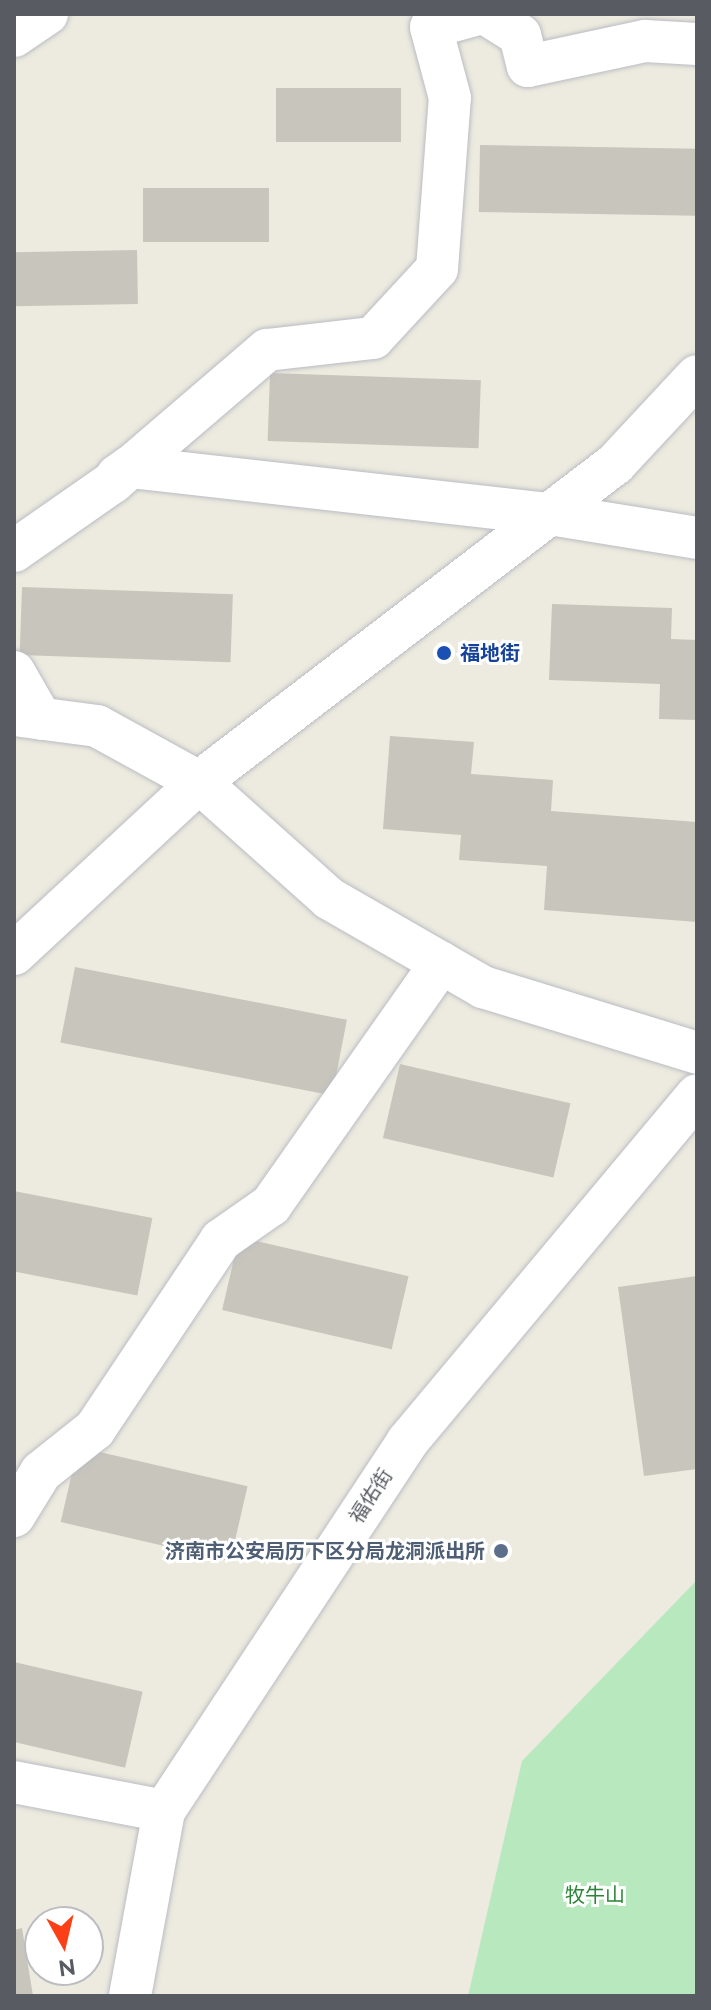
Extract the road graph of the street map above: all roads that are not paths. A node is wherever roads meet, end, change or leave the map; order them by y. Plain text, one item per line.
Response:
1 (47, 14) edge
2 (478, 14) edge
3 (486, 14) edge
4 (14, 36) edge
5 (697, 44) edge
6 (697, 376) edge
7 (130, 467) junction
8 (549, 514) junction
9 (697, 538) edge
10 (17, 544) edge
11 (14, 672) edge
12 (28, 717) edge
13 (199, 782) junction
14 (14, 954) edge
15 (441, 963) junction
16 (697, 1053) edge
17 (697, 1095) edge
18 (14, 1516) edge
19 (14, 1782) edge
20 (164, 1811) junction
21 (130, 1996) edge

1 - 4 street
2 - 7 street
3 - 5 street
6 - 8 street
7 - 8 street
7 - 10 street
8 - 9 street
8 - 13 street
11 - 12 street
12 - 13 street
13 - 14 street
13 - 15 street
15 - 16 street
15 - 18 street
17 - 20 street, 福佑街
19 - 20 street
20 - 21 street, 福佑街

